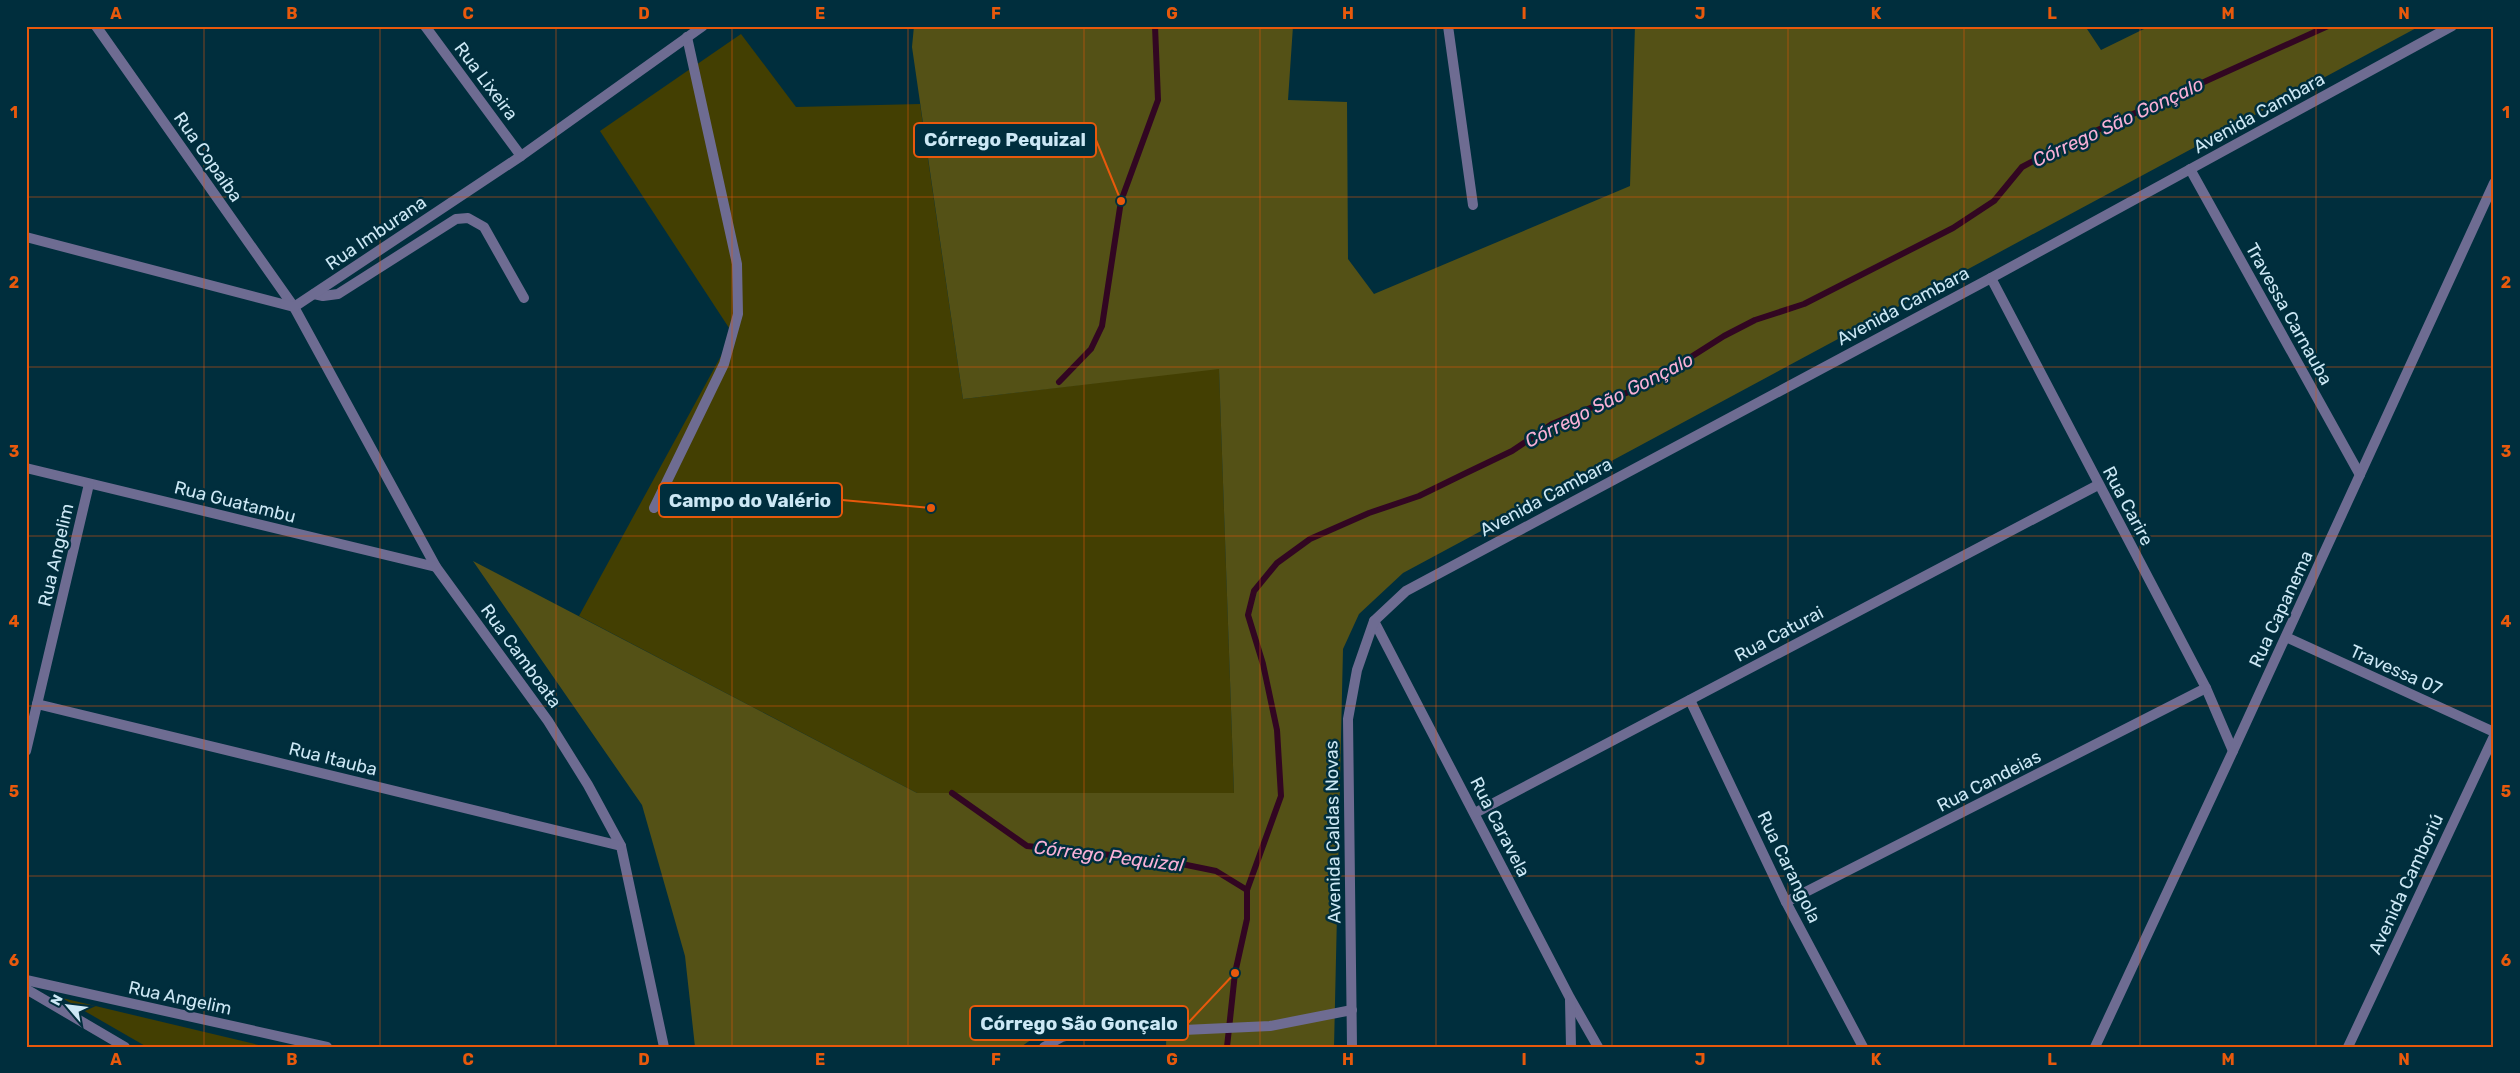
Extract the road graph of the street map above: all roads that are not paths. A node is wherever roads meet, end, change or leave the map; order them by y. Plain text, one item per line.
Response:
1 (96, 26) edge
2 (425, 26) edge
3 (703, 26) edge
4 (1448, 26) edge
5 (2452, 26) edge
6 (687, 37) junction
7 (521, 156) junction
8 (2190, 169) junction
9 (2494, 183) edge
10 (1473, 205) dead end
11 (26, 236) edge
12 (1991, 278) junction
13 (314, 294) junction
14 (524, 298) dead end
15 (294, 307) junction
16 (26, 468) edge
17 (2360, 475) junction
18 (89, 484) junction
19 (2098, 485) junction
20 (654, 508) dead end
21 (436, 567) junction
22 (1374, 621) junction
23 (2286, 637) junction
24 (2206, 688) junction
25 (1690, 700) junction
26 (37, 704) junction
27 (2494, 732) edge
28 (2494, 736) edge
29 (26, 751) edge
30 (2234, 751) junction
31 (1474, 813) junction
32 (621, 846) junction
33 (1786, 902) junction
34 (26, 980) edge
35 (26, 989) edge
36 (1570, 998) junction
37 (1352, 1010) junction
38 (125, 1047) edge
39 (327, 1047) edge
40 (664, 1047) edge
41 (1044, 1047) edge
42 (1352, 1047) edge
43 (1571, 1047) edge
44 (1598, 1047) edge
45 (1863, 1047) edge
46 (2095, 1047) edge
47 (2348, 1047) edge

1 - 15 street, Rua Copaíba
2 - 7 street, Rua Lixeira
3 - 6 street, Rua Imburana
4 - 10 street
5 - 8 street, Avenida Cambara
6 - 7 street, Rua Imburana
6 - 20 street
7 - 13 street, Rua Imburana
8 - 12 street, Avenida Cambara
8 - 17 street, Travessa Carnauba
9 - 17 street, Rua Capanema
11 - 15 street
12 - 19 street, Rua Carire
12 - 22 street, Avenida Cambara
13 - 14 street
13 - 15 street, Rua Imburana
15 - 21 street, Rua Camboata
16 - 18 street, Rua Guatambu
17 - 23 street, Rua Capanema
18 - 21 street, Rua Guatambu
18 - 26 street, Rua Angelim
19 - 24 street, Rua Carire
19 - 25 street, Rua Caturai
21 - 32 street, Rua Camboata
22 - 31 street, Rua Caravela
22 - 37 street, Avenida Caldas Novas
23 - 27 street, Travessa 07
23 - 30 street, Rua Capanema
24 - 30 street, Rua Carire
24 - 33 street, Rua Candeias
25 - 31 street, Rua Caturai
25 - 33 street, Rua Carangola
26 - 29 street, Rua Angelim
26 - 32 street, Rua Itauba
28 - 47 street, Avenida Camboriú
30 - 46 street, Rua Capanema
31 - 36 street, Rua Caravela
32 - 40 street, Rua Camboata
33 - 45 street, Rua Carangola
34 - 39 street, Rua Angelim
35 - 38 street
36 - 43 street
36 - 44 street, Rua Caravela
37 - 41 street
37 - 42 street, Avenida Caldas Novas

